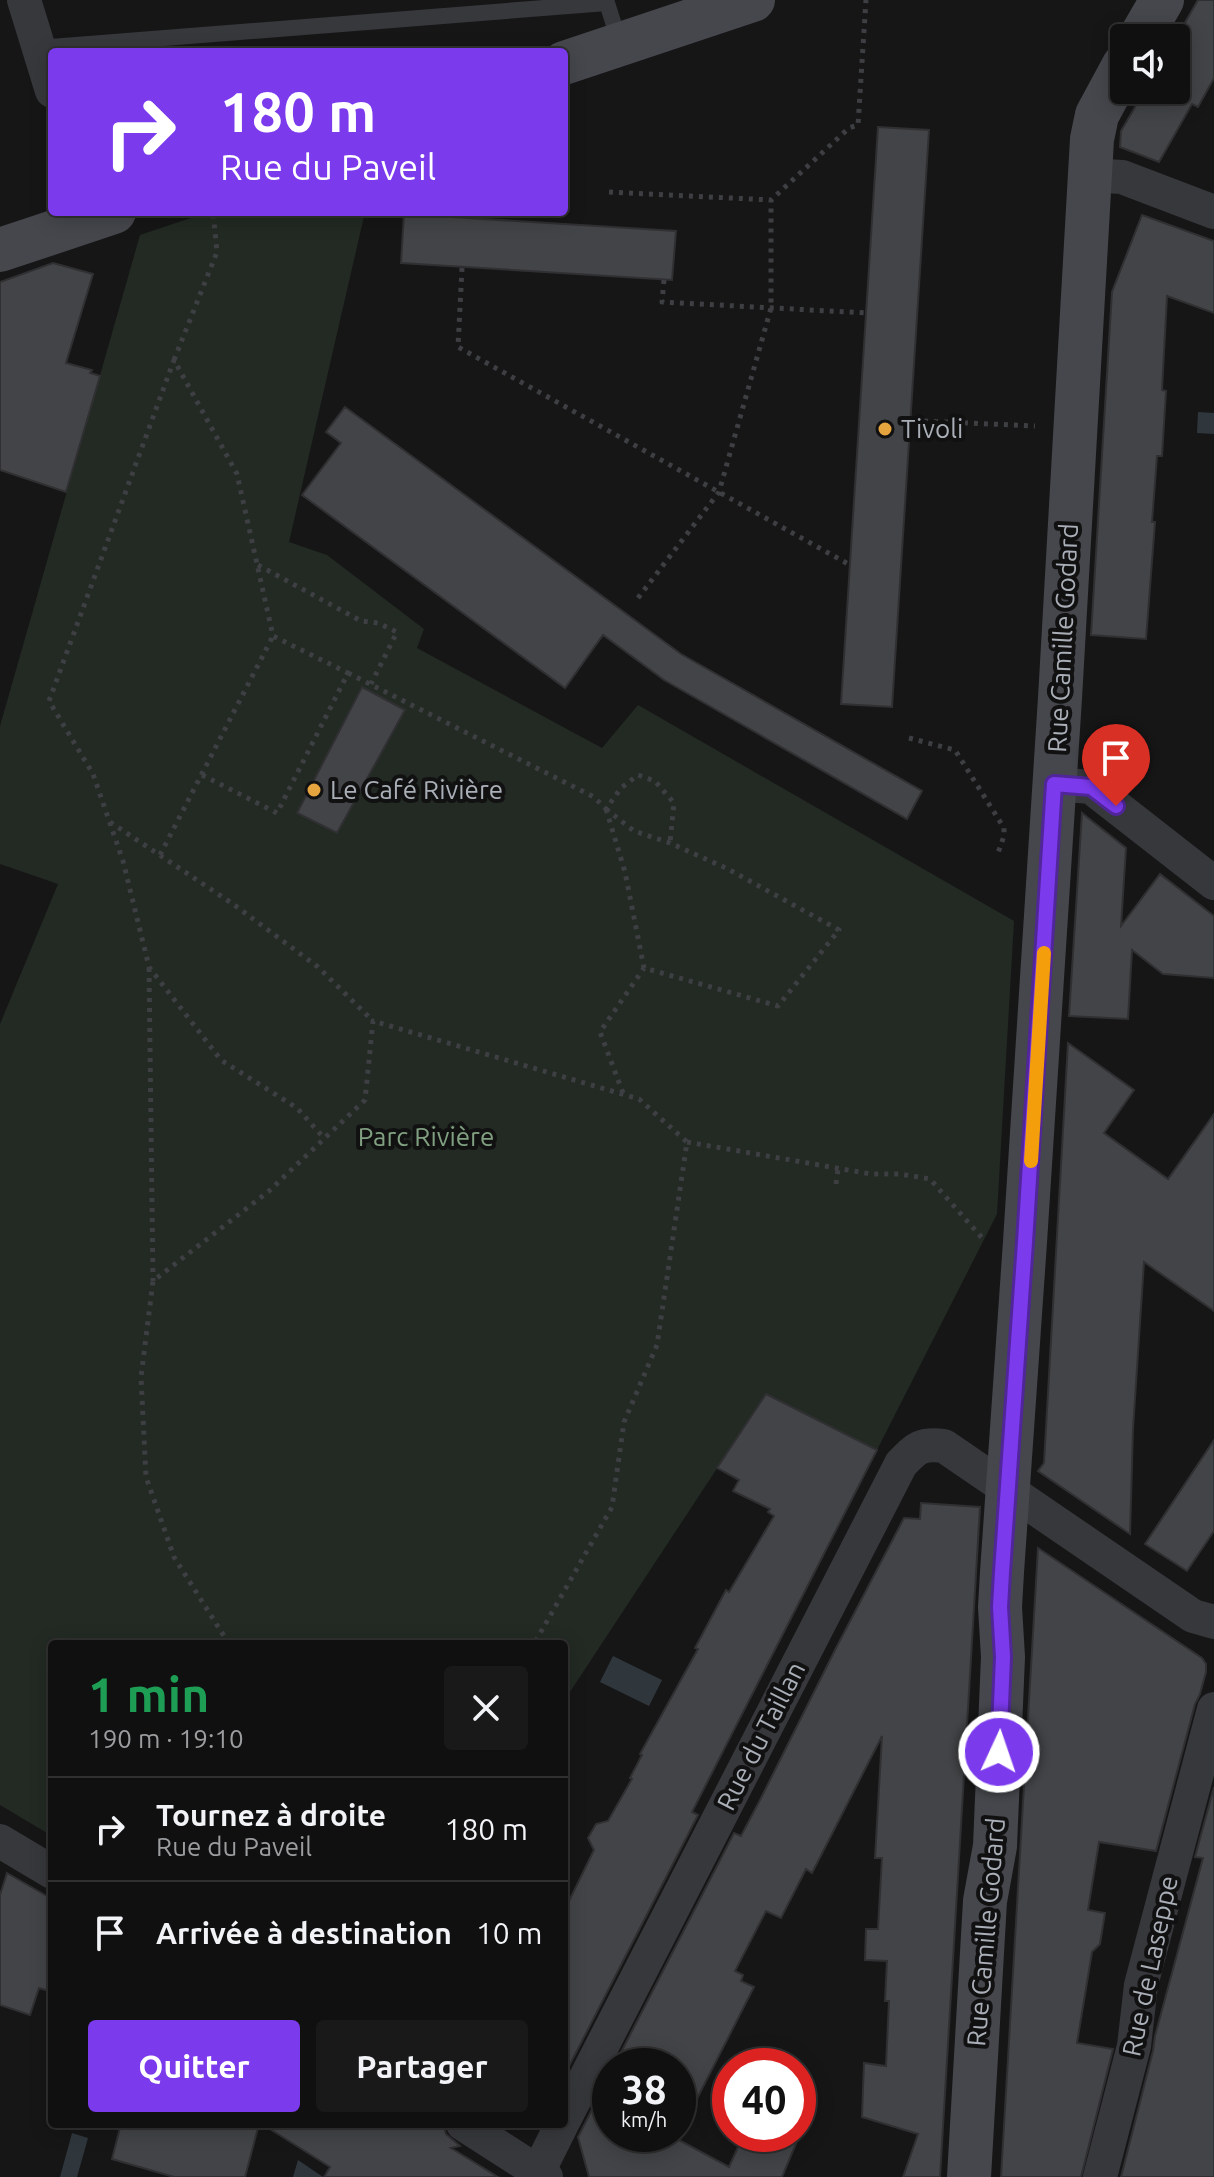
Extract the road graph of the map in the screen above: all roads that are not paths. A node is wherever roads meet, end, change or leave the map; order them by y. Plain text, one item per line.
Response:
1 (24, 0) edge
2 (1162, 0) edge
3 (748, 1) edge
4 (1148, 24) edge
5 (620, 44) junction
6 (38, 48) junction
7 (568, 62) edge
8 (48, 79) edge
9 (1110, 93) edge
10 (1089, 175) junction
11 (1214, 212) edge
12 (96, 216) edge
13 (0, 250) edge
14 (1054, 784) junction
15 (1214, 883) edge
16 (1007, 1488) junction
17 (1214, 1622) edge
18 (1214, 1709) edge
19 (0, 1841) edge
20 (48, 1870) edge
21 (568, 2112) edge
22 (469, 2128) edge
23 (561, 2128) edge
24 (542, 2174) edge
25 (969, 2177) edge
26 (1100, 2177) edge

1 - 6 street
2 - 4 street
3 - 5 street
5 - 6 lane
5 - 7 street
6 - 8 street
9 - 10 street, Rue Camille Godard
10 - 11 street
10 - 14 street, Rue Camille Godard
12 - 13 street
14 - 15 street
14 - 16 street, Rue Camille Godard
16 - 17 street, Rue du Taillan
16 - 21 street, Rue du Taillan
16 - 25 street, Rue Camille Godard
18 - 26 street, Rue de Laseppe
19 - 20 street
22 - 24 street
23 - 24 street, Rue du Taillan

